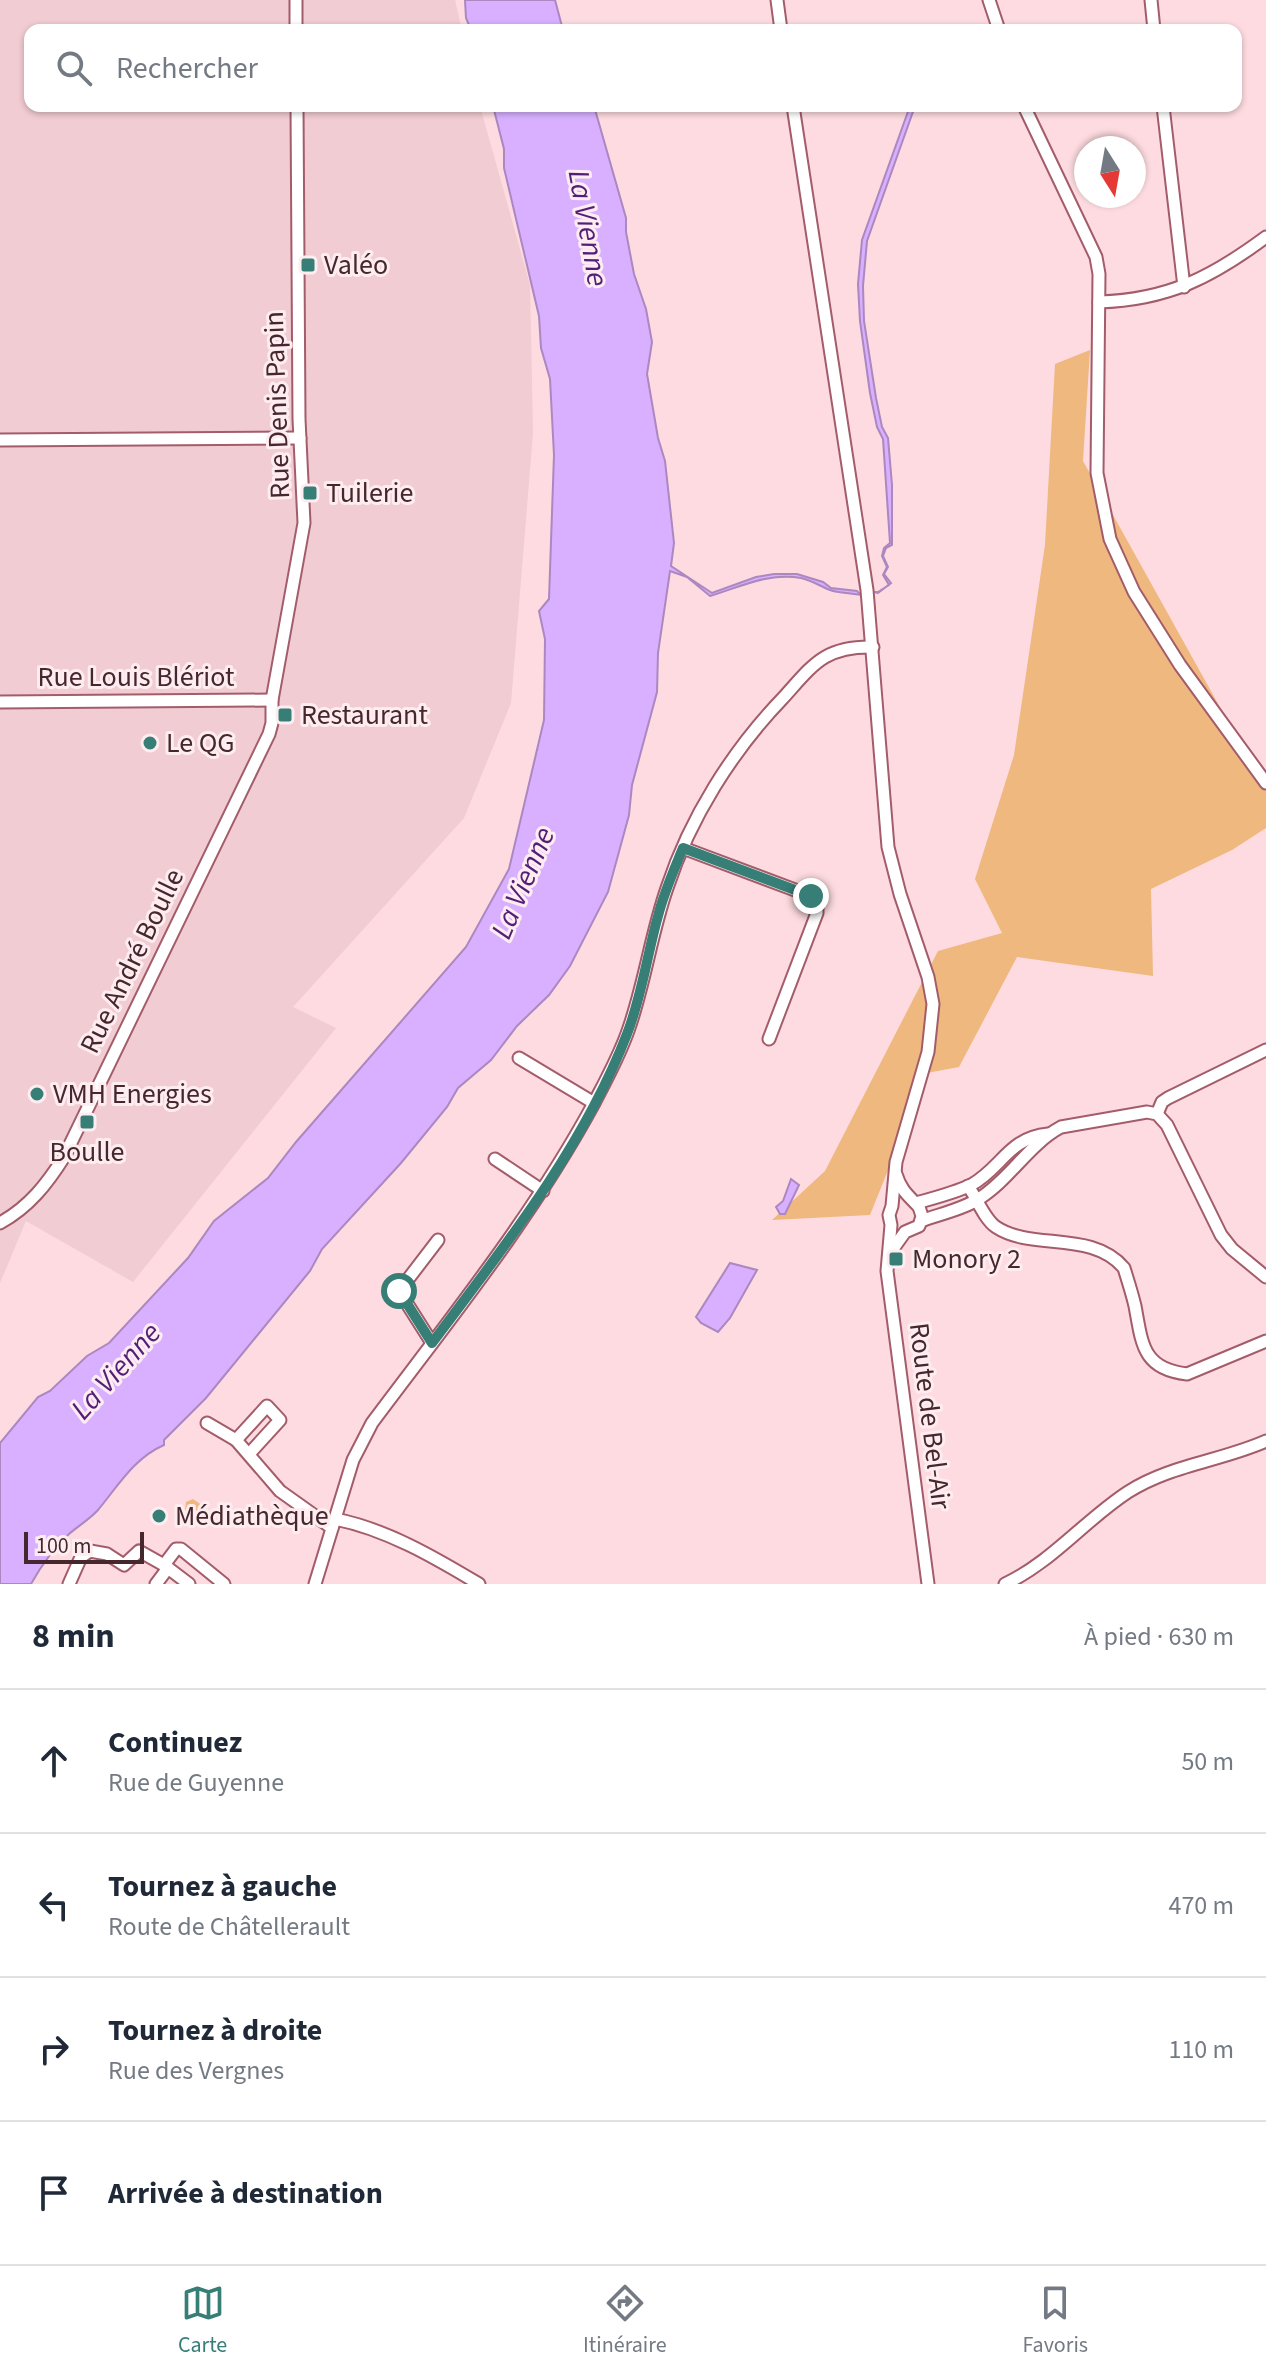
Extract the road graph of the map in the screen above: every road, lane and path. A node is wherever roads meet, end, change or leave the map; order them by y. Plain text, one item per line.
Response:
1 (296, 0) edge
2 (777, 0) edge
3 (989, 0) edge
4 (1151, 0) edge
5 (296, 24) edge
6 (780, 24) edge
7 (997, 24) edge
8 (1153, 24) edge
9 (297, 112) edge
10 (794, 112) edge
11 (1027, 112) edge
12 (1164, 112) edge
13 (1266, 237) edge
14 (1184, 287) junction
15 (1099, 302) junction
16 (300, 438) junction
17 (0, 440) edge
18 (873, 647) junction
19 (272, 700) junction
20 (0, 702) edge
21 (1266, 783) edge
22 (683, 848) junction
23 (769, 1039) dead end
24 (1266, 1050) edge
25 (519, 1058) dead end
26 (594, 1103) junction
27 (1157, 1114) junction
28 (1049, 1134) junction
29 (495, 1159) dead end
30 (895, 1170) junction
31 (968, 1186) junction
32 (543, 1191) junction
33 (978, 1200) junction
34 (912, 1202) junction
35 (892, 1206) junction
36 (921, 1221) junction
37 (0, 1223) edge
38 (891, 1225) junction
39 (905, 1232) junction
40 (438, 1240) dead end
41 (889, 1255) junction
42 (1266, 1277) edge
43 (1266, 1341) edge
44 (432, 1343) junction
45 (207, 1423) dead end
46 (236, 1440) junction
47 (1266, 1441) edge
48 (249, 1454) junction
49 (334, 1524) junction
50 (166, 1567) junction
51 (69, 1584) edge
52 (156, 1584) edge
53 (189, 1584) edge
54 (224, 1584) edge
55 (315, 1584) edge
56 (479, 1584) edge
57 (928, 1584) edge
58 (1005, 1584) edge

1 - 5 street
2 - 6 street
3 - 7 street
4 - 8 street
9 - 16 street, Rue Denis Papin
10 - 18 street
11 - 15 street
12 - 14 street
13 - 14 street
14 - 15 street
15 - 21 street
16 - 17 street
16 - 19 street, Rue Denis Papin
18 - 22 street
18 - 30 street
19 - 20 street, Rue Louis Blériot
19 - 37 street, Rue André Boulle
22 - 23 street
22 - 26 street
24 - 27 street
25 - 26 street
26 - 32 street
27 - 28 street
27 - 42 street
28 - 31 street
28 - 33 street
29 - 32 street
30 - 34 street
30 - 35 street
31 - 33 street
31 - 34 street
32 - 44 street
33 - 36 street
33 - 43 street
34 - 35 street
34 - 36 street
35 - 38 street
36 - 39 street
38 - 39 street
38 - 41 street, Route de Bel-Air
39 - 41 street
40 - 44 street
41 - 57 street, Route de Bel-Air
44 - 49 street
45 - 46 street
46 - 48 street
46 - 48 street
47 - 58 street
48 - 49 street
49 - 55 street
49 - 56 street
50 - 51 street
50 - 52 street
50 - 53 street
50 - 54 street

